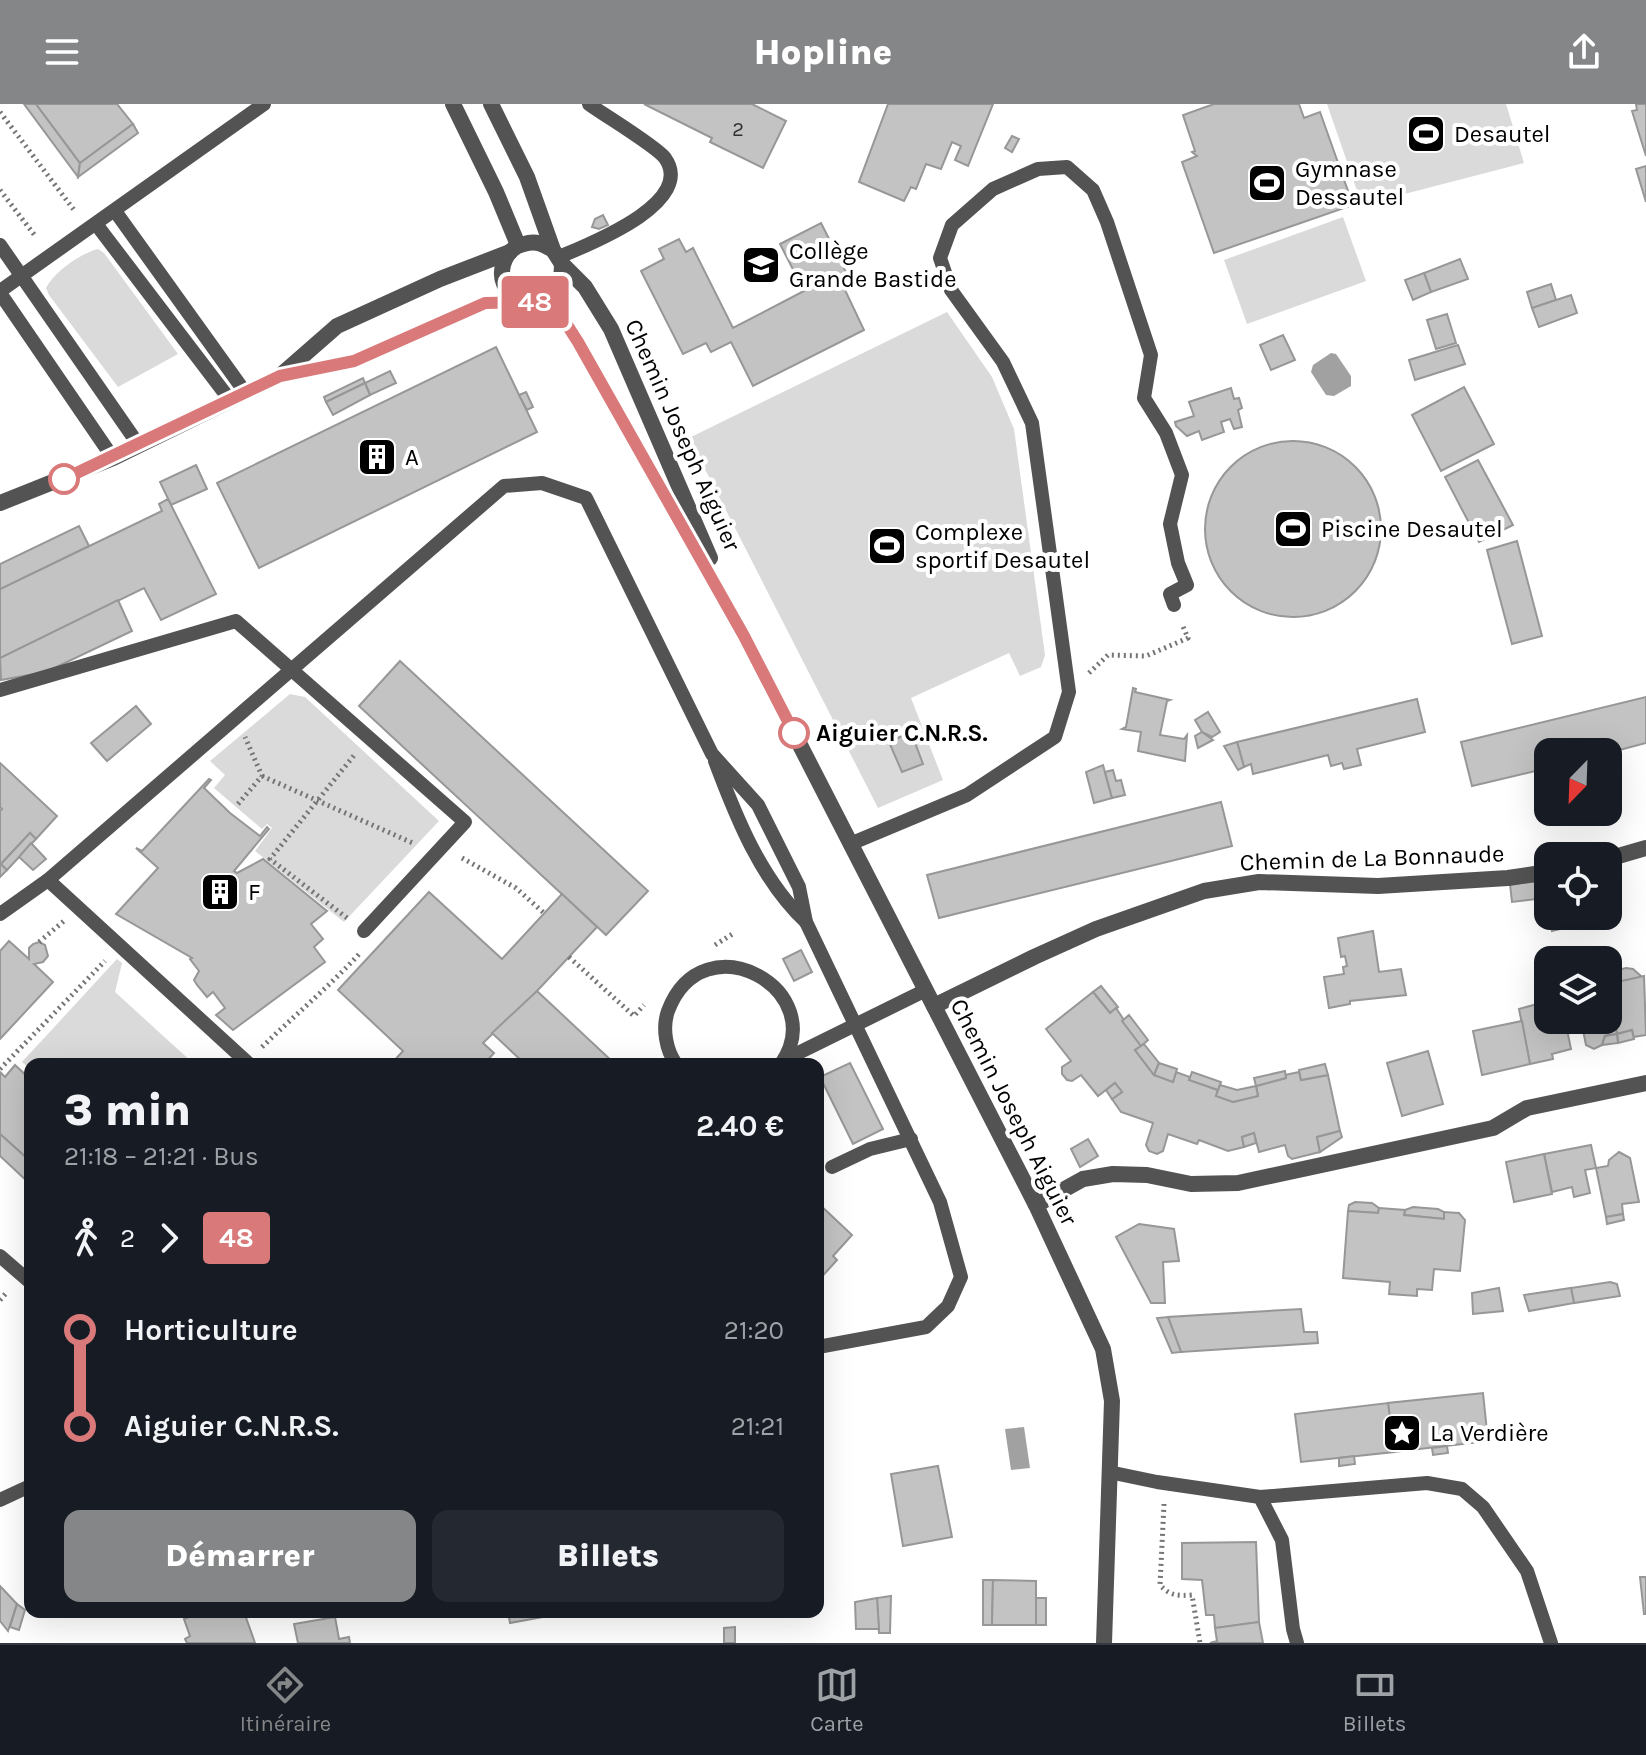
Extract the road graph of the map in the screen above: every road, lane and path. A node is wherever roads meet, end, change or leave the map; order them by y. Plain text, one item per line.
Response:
1 (264, 104) edge
2 (453, 104) edge
3 (491, 104) edge
4 (589, 104) edge
5 (0, 112) edge
6 (0, 190) edge
7 (74, 211) dead end
8 (115, 211) junction
9 (96, 224) junction
10 (36, 238) dead end
11 (0, 245) edge
12 (514, 249) junction
13 (558, 257) junction
14 (22, 276) junction
15 (0, 292) edge
16 (529, 302) junction
17 (280, 376) junction
18 (237, 396) junction
19 (138, 444) junction
20 (113, 458) junction
21 (1, 502) edge
22 (1174, 605) joint
23 (744, 636) junction
24 (291, 669) junction
25 (0, 690) edge
26 (1069, 692) junction
27 (241, 729) dead end
28 (369, 738) junction
29 (712, 754) junction
30 (262, 776) junction
31 (317, 800) junction
32 (238, 804) dead end
33 (850, 844) junction
34 (1646, 848) edge
35 (436, 853) junction
36 (1622, 855) edge
37 (1534, 874) edge
38 (48, 880) junction
39 (544, 913) dead end
40 (0, 914) edge
41 (806, 922) junction
42 (364, 931) junction
43 (120, 946) junction
44 (569, 957) dead end
45 (591, 976) dead end
46 (926, 990) junction
47 (934, 1006) junction
48 (856, 1024) junction
49 (243, 1058) edge
50 (253, 1058) edge
51 (674, 1058) edge
52 (784, 1058) edge
53 (791, 1058) edge
54 (0, 1069) edge
55 (1646, 1083) edge
56 (911, 1139) junction
57 (832, 1167) dead end
58 (1036, 1205) junction
59 (0, 1256) edge
60 (24, 1277) edge
61 (824, 1346) edge
62 (1109, 1472) junction
63 (1166, 1483) junction
64 (24, 1489) edge
65 (1260, 1497) junction
66 (0, 1500) edge
67 (1104, 1643) edge
68 (1200, 1643) edge
69 (1297, 1643) edge
70 (1551, 1643) edge

1 - 8 lane
2 - 12 street, Chemin Joseph Aiguier
3 - 13 street, Chemin Joseph Aiguier
4 - 13 lane
5 - 7 path
6 - 10 path
8 - 9 lane
8 - 18 lane
9 - 14 lane
9 - 18 lane
11 - 14 lane
12 - 13 street
12 - 16 street, Chemin Joseph Aiguier
12 - 17 street
13 - 16 street
13 - 23 street, Chemin Joseph Aiguier
14 - 15 lane
14 - 19 lane
15 - 20 lane
16 - 17 street
16 - 23 street, Chemin Joseph Aiguier
17 - 18 street
18 - 19 street
19 - 20 street
20 - 21 street
22 - 26 path
22 - 26 lane
23 - 33 street, Chemin Joseph Aiguier
24 - 25 lane
24 - 28 lane
24 - 29 lane
24 - 38 lane
26 - 33 lane
27 - 30 path
28 - 31 path
28 - 35 lane
29 - 41 lane
29 - 41 lane
30 - 31 path
30 - 32 path
31 - 35 path
31 - 42 path
33 - 46 street, Chemin Joseph Aiguier
34 - 36 street
35 - 39 path
35 - 42 lane
37 - 47 street, Chemin de La Bonnaude
38 - 40 lane
38 - 43 lane
41 - 48 lane
42 - 50 path
43 - 49 lane
43 - 54 path
44 - 45 path
46 - 47 street, Chemin Joseph Aiguier
46 - 48 lane
47 - 58 street, Chemin Joseph Aiguier
48 - 53 lane
48 - 56 lane
51 - 52 lane
55 - 58 street
56 - 57 lane
56 - 61 lane
58 - 62 street, Chemin Joseph Aiguier
59 - 60 lane
62 - 63 lane
62 - 67 street, Chemin Joseph Aiguier
63 - 65 lane
63 - 68 path
64 - 66 lane
65 - 69 lane
65 - 70 lane

